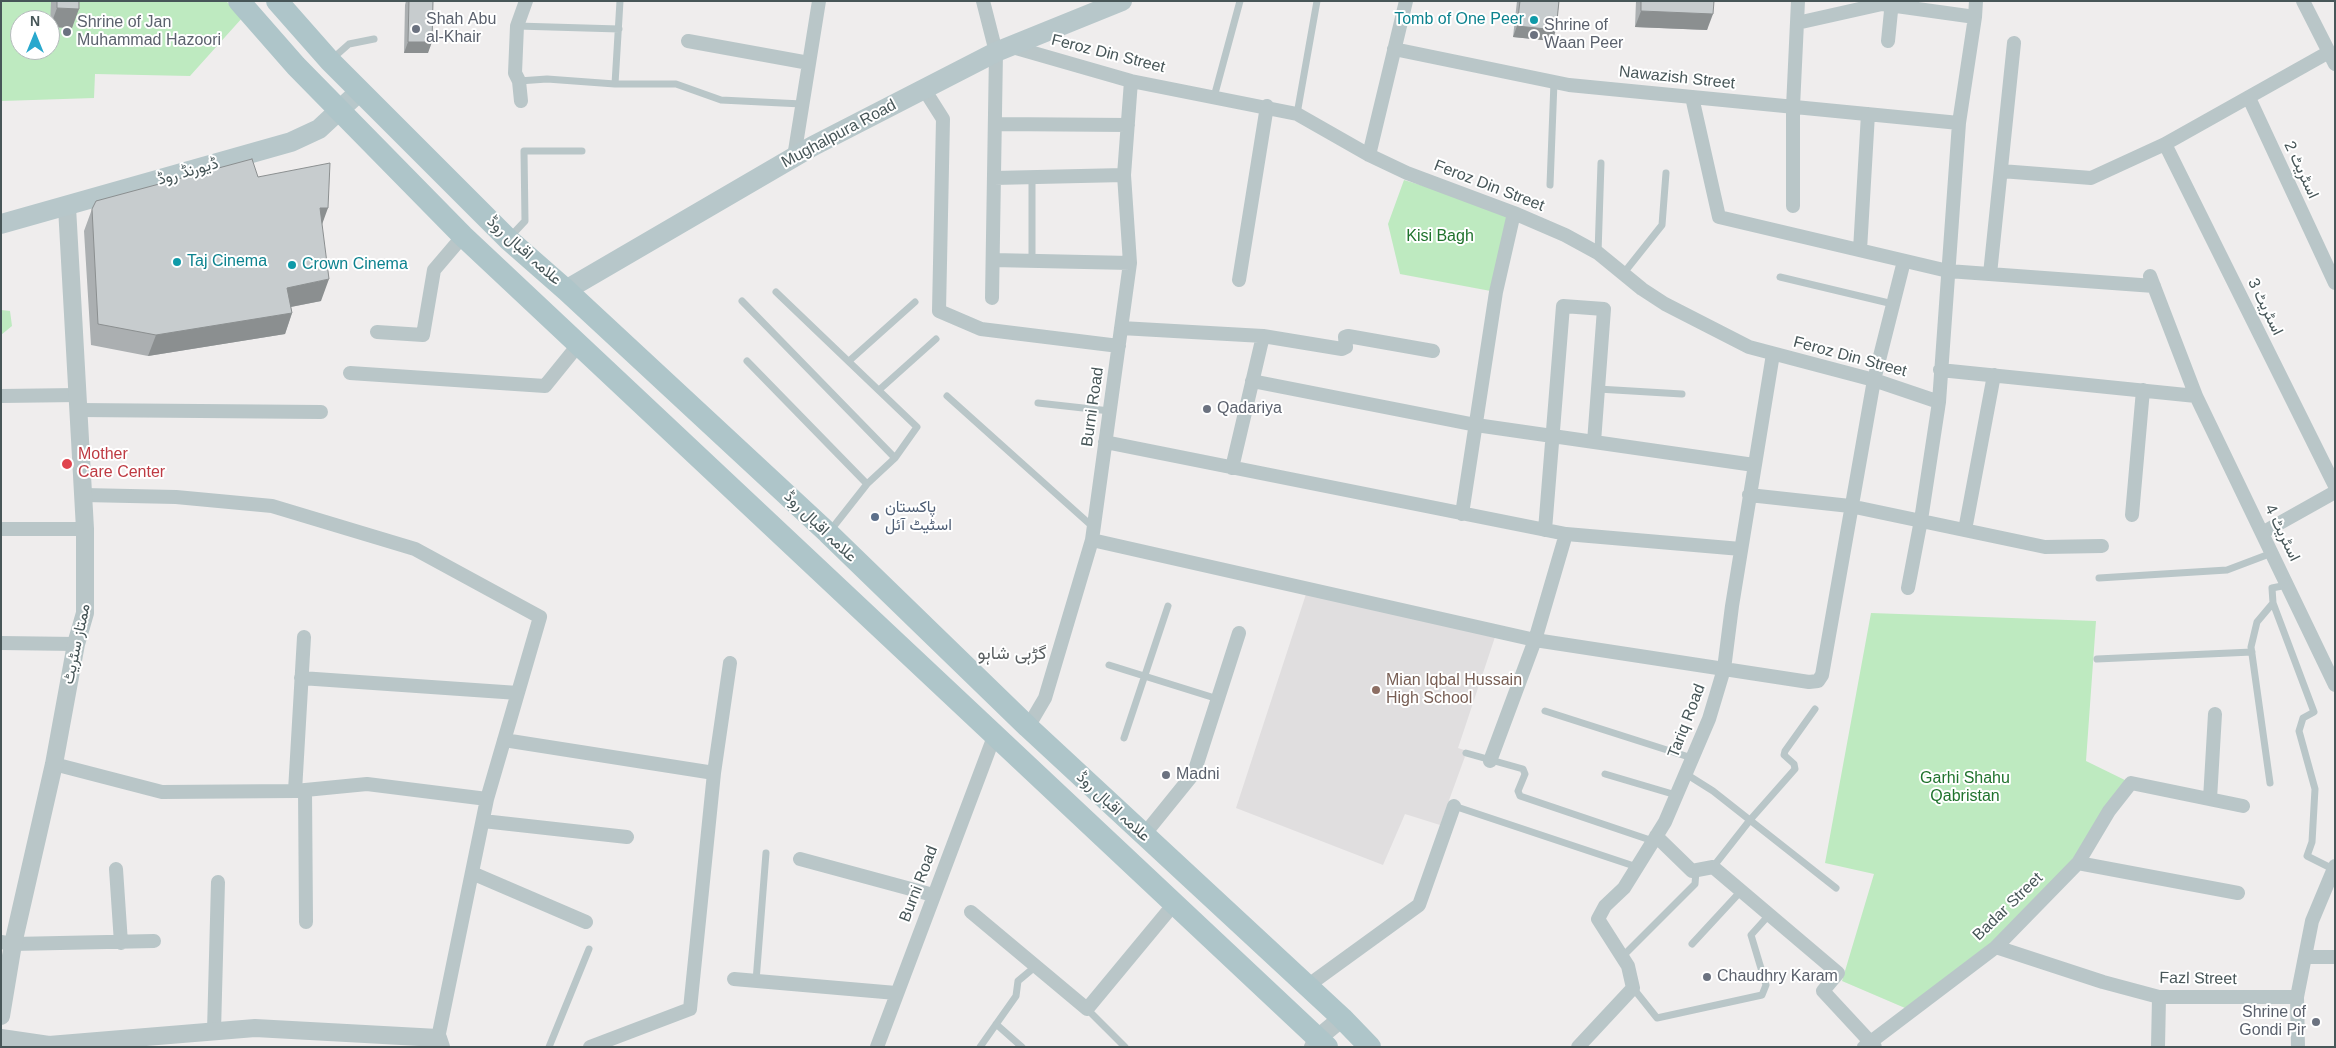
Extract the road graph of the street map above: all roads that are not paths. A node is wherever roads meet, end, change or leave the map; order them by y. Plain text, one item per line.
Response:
1 (239, 1) edge
2 (278, 1) edge
3 (526, 1) edge
4 (620, 1) edge
5 (819, 1) edge
6 (983, 1) edge
7 (1122, 1) edge
8 (1240, 1) edge
9 (1317, 1) edge
10 (1406, 1) edge
11 (1798, 1) edge
12 (1976, 1) edge
13 (2303, 1) edge
14 (1892, 3) edge
15 (1975, 17) junction
16 (1797, 23) junction
17 (517, 26) junction
18 (619, 29) junction
19 (374, 39) dead end
20 (688, 41) dead end
21 (1888, 41) dead end
22 (2014, 43) dead end
23 (1003, 49) junction
24 (1394, 49) junction
25 (2332, 58) edge
26 (330, 61) junction
27 (809, 63) junction
28 (519, 80) junction
29 (1131, 80) junction
30 (1554, 82) junction
31 (615, 84) junction
32 (924, 89) junction
33 (360, 91) junction
34 (1214, 97) junction
35 (1692, 97) junction
36 (2249, 98) junction
37 (521, 101) dead end
38 (802, 104) junction
39 (1267, 106) junction
40 (1793, 107) junction
41 (340, 110) junction
42 (1297, 114) junction
43 (1868, 114) junction
44 (1959, 123) junction
45 (995, 124) junction
46 (1128, 125) junction
47 (2164, 144) junction
48 (582, 151) dead end
49 (1369, 155) junction
50 (794, 157) junction
51 (1601, 163) dead end
52 (2001, 171) junction
53 (1666, 173) dead end
54 (1124, 175) junction
55 (1032, 177) junction
56 (994, 178) junction
57 (1550, 185) dead end
58 (1793, 206) dead end
59 (67, 207) junction
60 (1514, 213) junction
61 (1, 224) edge
62 (462, 236) junction
63 (508, 240) junction
64 (1860, 250) junction
65 (1598, 253) junction
66 (993, 260) junction
67 (1032, 260) junction
68 (1904, 261) junction
69 (1130, 263) junction
70 (1948, 272) junction
71 (1623, 274) junction
72 (1990, 274) junction
73 (1780, 278) dead end
74 (1239, 280) dead end
75 (2335, 283) edge
76 (566, 290) junction
77 (776, 292) dead end
78 (992, 298) dead end
79 (742, 301) dead end
80 (916, 302) dead end
81 (1893, 304) junction
82 (1121, 328) junction
83 (377, 332) dead end
84 (1262, 336) junction
85 (936, 339) dead end
86 (579, 344) junction
87 (1119, 346) junction
88 (1434, 351) dead end
89 (1772, 354) junction
90 (747, 361) dead end
91 (849, 361) junction
92 (1940, 370) junction
93 (350, 373) dead end
94 (1994, 375) junction
95 (1874, 380) junction
96 (1252, 381) junction
97 (1598, 389) junction
98 (879, 390) junction
99 (2144, 390) junction
100 (1682, 394) dead end
101 (1, 396) edge
102 (947, 396) dead end
103 (2196, 396) junction
104 (79, 402) junction
105 (1939, 402) junction
106 (1038, 403) dead end
107 (1110, 411) junction
108 (321, 412) dead end
109 (1476, 425) junction
110 (1551, 436) junction
111 (1106, 442) junction
112 (1594, 442) junction
113 (895, 458) junction
114 (1754, 464) junction
115 (1232, 468) junction
116 (867, 484) junction
117 (2335, 486) edge
118 (2335, 492) edge
119 (84, 495) junction
120 (1749, 495) junction
121 (1850, 506) junction
122 (1462, 514) junction
123 (2132, 515) dead end
124 (1921, 520) junction
125 (1, 529) edge
126 (85, 529) junction
127 (1545, 530) junction
128 (1965, 530) junction
129 (828, 533) junction
130 (1093, 533) junction
131 (2262, 533) junction
132 (1566, 534) junction
133 (2102, 546) dead end
134 (1741, 550) junction
135 (2272, 552) junction
136 (847, 553) junction
137 (824, 577) junction
138 (2099, 578) dead end
139 (2287, 585) junction
140 (1908, 588) dead end
141 (2272, 603) junction
142 (1168, 606) dead end
143 (1239, 633) dead end
144 (304, 636) dead end
145 (1535, 640) junction
146 (1, 643) edge
147 (76, 644) junction
148 (2252, 652) junction
149 (2097, 659) dead end
150 (730, 663) dead end
151 (1109, 665) dead end
152 (1724, 669) junction
153 (1146, 677) junction
154 (301, 678) junction
155 (2335, 685) edge
156 (518, 693) junction
157 (1218, 699) junction
158 (1815, 709) dead end
159 (1544, 711) dead end
160 (2215, 714) dead end
161 (1028, 728) junction
162 (995, 734) junction
163 (1124, 738) dead end
164 (504, 740) junction
165 (1466, 753) dead end
166 (1692, 758) junction
167 (1490, 760) junction
168 (54, 764) junction
169 (714, 772) junction
170 (1605, 774) dead end
171 (1686, 774) junction
172 (2270, 783) dead end
173 (300, 791) junction
174 (1676, 795) junction
175 (488, 799) junction
176 (2210, 799) junction
177 (1454, 806) joint
178 (2243, 806) dead end
179 (1750, 820) junction
180 (483, 822) junction
181 (1144, 836) junction
182 (627, 837) dead end
183 (1655, 839) junction
184 (766, 853) dead end
185 (800, 859) dead end
186 (2078, 863) junction
187 (1637, 867) junction
188 (1713, 867) junction
189 (2334, 868) edge
190 (116, 869) dead end
191 (1696, 871) junction
192 (472, 873) junction
193 (218, 882) dead end
194 (1836, 888) dead end
195 (1741, 891) junction
196 (2238, 893) dead end
197 (933, 895) junction
198 (1174, 904) junction
199 (971, 912) dead end
200 (1769, 915) junction
201 (306, 922) dead end
202 (586, 922) dead end
203 (154, 941) dead end
204 (7, 943) edge
205 (121, 943) junction
206 (1692, 944) dead end
207 (1996, 947) junction
208 (589, 949) dead end
209 (1621, 957) junction
210 (2335, 957) edge
211 (2305, 958) junction
212 (1036, 966) junction
213 (734, 979) dead end
214 (756, 981) junction
215 (1306, 987) junction
216 (1633, 988) junction
217 (896, 994) junction
218 (2159, 997) junction
219 (2297, 997) junction
220 (1088, 1009) junction
221 (1, 1016) edge
222 (1342, 1018) junction
223 (996, 1024) junction
224 (214, 1031) junction
225 (1, 1038) edge
226 (439, 1042) edge
227 (1319, 1044) edge
228 (1870, 1045) edge
229 (548, 1047) edge
230 (590, 1047) edge
231 (877, 1047) edge
232 (980, 1047) edge
233 (1022, 1047) edge
234 (1125, 1047) edge
235 (1370, 1047) edge
236 (1578, 1047) edge
237 (2158, 1047) edge
238 (2298, 1047) edge

1 - 41 main road, علامہ اقبال روڈ
2 - 26 main road, علامہ اقبال روڈ
3 - 17 street
4 - 18 lane
5 - 27 street
6 - 23 street
7 - 23 main road, Mughalpura Road
8 - 34 lane
9 - 42 lane
10 - 24 street
11 - 16 street
12 - 15 street
13 - 25 street
14 - 15 street
14 - 16 street
14 - 21 street
15 - 44 street
16 - 40 street
17 - 18 lane
17 - 28 street
18 - 31 lane
19 - 26 lane
20 - 27 street
22 - 52 street
23 - 29 street, Feroz Din Street
23 - 32 main road, Mughalpura Road
23 - 45 street
24 - 30 street, Nawazish Street
24 - 49 street
25 - 36 street
26 - 33 main road, علامہ اقبال روڈ
27 - 38 street
28 - 31 lane
28 - 37 street
29 - 34 street, Feroz Din Street
29 - 46 street, Burni Road
30 - 35 street, Nawazish Street
30 - 57 lane
31 - 38 lane
32 - 50 main road, Mughalpura Road
32 - 87 street
33 - 41 main road, ڈیورنڈ روڈ
33 - 63 main road, علامہ اقبال روڈ
34 - 39 street, Feroz Din Street
35 - 40 street, Nawazish Street
35 - 64 street
36 - 47 street
36 - 75 street, اسٹریٹ 2
38 - 50 street
39 - 42 street, Feroz Din Street
39 - 74 street
40 - 43 street, Nawazish Street
40 - 58 street
41 - 59 main road, ڈیورنڈ روڈ
41 - 62 main road, علامہ اقبال روڈ
42 - 49 street, Feroz Din Street
43 - 44 street, Nawazish Street
43 - 64 street
44 - 70 street
45 - 46 street
45 - 56 street
46 - 54 street, Burni Road
47 - 52 street
47 - 117 street, اسٹریٹ 3
48 - 63 lane
49 - 60 street, Feroz Din Street
50 - 76 main road, Mughalpura Road
51 - 65 lane
52 - 72 street
53 - 71 lane
54 - 55 street
54 - 69 street, Burni Road
55 - 56 street
55 - 67 lane
56 - 66 street
59 - 61 main road, ڈیورنڈ روڈ
59 - 104 street, ممتاز سٹریٹ
60 - 65 street, Feroz Din Street
60 - 109 street
62 - 83 street
62 - 86 main road, علامہ اقبال روڈ
63 - 76 main road, علامہ اقبال روڈ
64 - 68 street
65 - 71 street, Feroz Din Street
66 - 67 street
66 - 78 street
67 - 69 street
68 - 70 street
68 - 81 street
69 - 82 street, Burni Road
70 - 72 street
70 - 92 street
71 - 89 street, Feroz Din Street
72 - 103 street, اسٹریٹ 4
73 - 81 lane
76 - 129 main road, علامہ اقبال روڈ
77 - 91 lane
79 - 113 lane
80 - 91 lane
81 - 95 street
82 - 84 street
82 - 87 street, Burni Road
84 - 88 street
84 - 96 street
85 - 98 lane
86 - 93 street
86 - 137 main road, علامہ اقبال روڈ
87 - 107 street, Burni Road
89 - 95 street, Feroz Din Street
89 - 114 street, Tariq Road
90 - 116 lane
91 - 98 lane
92 - 94 street
92 - 105 street
94 - 99 street
94 - 128 street
95 - 105 street, Feroz Din Street
95 - 121 street
96 - 109 street
96 - 115 street
97 - 100 lane
97 - 110 street
97 - 112 street
98 - 113 lane
99 - 103 street
99 - 123 street
101 - 104 street
102 - 130 lane
103 - 131 street, اسٹریٹ 4
104 - 108 street
104 - 119 street, ممتاز سٹریٹ
105 - 124 street
106 - 107 lane
107 - 111 street, Burni Road
109 - 110 street
109 - 122 street
110 - 112 street
110 - 127 street
111 - 115 street
111 - 130 street, Burni Road
112 - 114 street
113 - 116 lane
114 - 120 street, Tariq Road
115 - 122 street
116 - 129 lane
118 - 131 street
119 - 126 street, ممتاز سٹریٹ
119 - 156 street
120 - 121 street
120 - 134 street, Tariq Road
121 - 124 street
121 - 152 street
122 - 127 street
124 - 128 street
124 - 140 street
125 - 126 street
126 - 147 street, ممتاز سٹریٹ
127 - 132 street
128 - 133 street
129 - 136 main road, علامہ اقبال روڈ
130 - 145 street
130 - 161 street, Burni Road
131 - 135 street, اسٹریٹ 4
132 - 134 street
132 - 145 street
134 - 152 street, Tariq Road
135 - 138 lane
135 - 139 street, اسٹریٹ 4
136 - 137 main road
136 - 161 main road, علامہ اقبال روڈ
137 - 162 main road, علامہ اقبال روڈ
139 - 141 lane
139 - 155 street, اسٹریٹ 4
141 - 148 lane
141 - 189 lane
142 - 153 lane
143 - 157 street
144 - 154 street
145 - 152 street
145 - 167 street
146 - 147 street
147 - 168 street, ممتاز سٹریٹ
148 - 149 lane
148 - 172 lane
150 - 169 street
151 - 153 lane
152 - 166 street, Tariq Road
153 - 157 lane
153 - 163 lane
154 - 156 street
154 - 173 street
156 - 164 street
157 - 181 street
158 - 179 lane
159 - 166 lane
160 - 176 street
161 - 181 main road, علامہ اقبال روڈ
162 - 197 street, Burni Road
162 - 198 main road, علامہ اقبال روڈ
164 - 169 street
164 - 175 street
165 - 167 lane
166 - 171 street, Tariq Road
167 - 183 lane
168 - 173 street
168 - 204 street, ممتاز سٹریٹ
169 - 230 street
170 - 174 lane
171 - 174 street, Tariq Road
171 - 179 lane
173 - 175 street
173 - 201 street
174 - 183 street, Tariq Road
175 - 180 street
176 - 178 street
176 - 186 street, Badar Street
177 - 187 lane
177 - 215 street
179 - 188 lane
179 - 194 lane
180 - 182 street
180 - 192 street
181 - 215 main road, علامہ اقبال روڈ
183 - 187 street, Tariq Road
183 - 191 street
184 - 214 lane
185 - 197 street
186 - 196 street
186 - 207 street, Badar Street
187 - 209 street, Tariq Road
188 - 191 street
188 - 195 street
189 - 211 street
190 - 205 street
191 - 209 lane
192 - 202 street
192 - 226 street
193 - 224 street
195 - 200 street
195 - 206 lane
197 - 217 street, Burni Road
198 - 220 street
198 - 227 main road, علامہ اقبال روڈ
199 - 212 street
200 - 216 lane
200 - 228 street
203 - 205 street
204 - 205 street
204 - 221 street, ممتاز سٹریٹ
207 - 218 street, Fazl Street
207 - 228 street, Badar Street
208 - 229 lane
209 - 216 street, Tariq Road
210 - 211 street
211 - 219 street
212 - 220 street
212 - 223 lane
213 - 214 street
214 - 217 street
215 - 222 main road, علامہ اقبال روڈ
216 - 236 street
217 - 231 street, Burni Road
218 - 219 street, Fazl Street
218 - 237 street
219 - 238 street
220 - 234 lane
222 - 227 street
222 - 235 main road, علامہ اقبال روڈ
223 - 232 lane
223 - 233 lane
224 - 225 street
224 - 226 street

